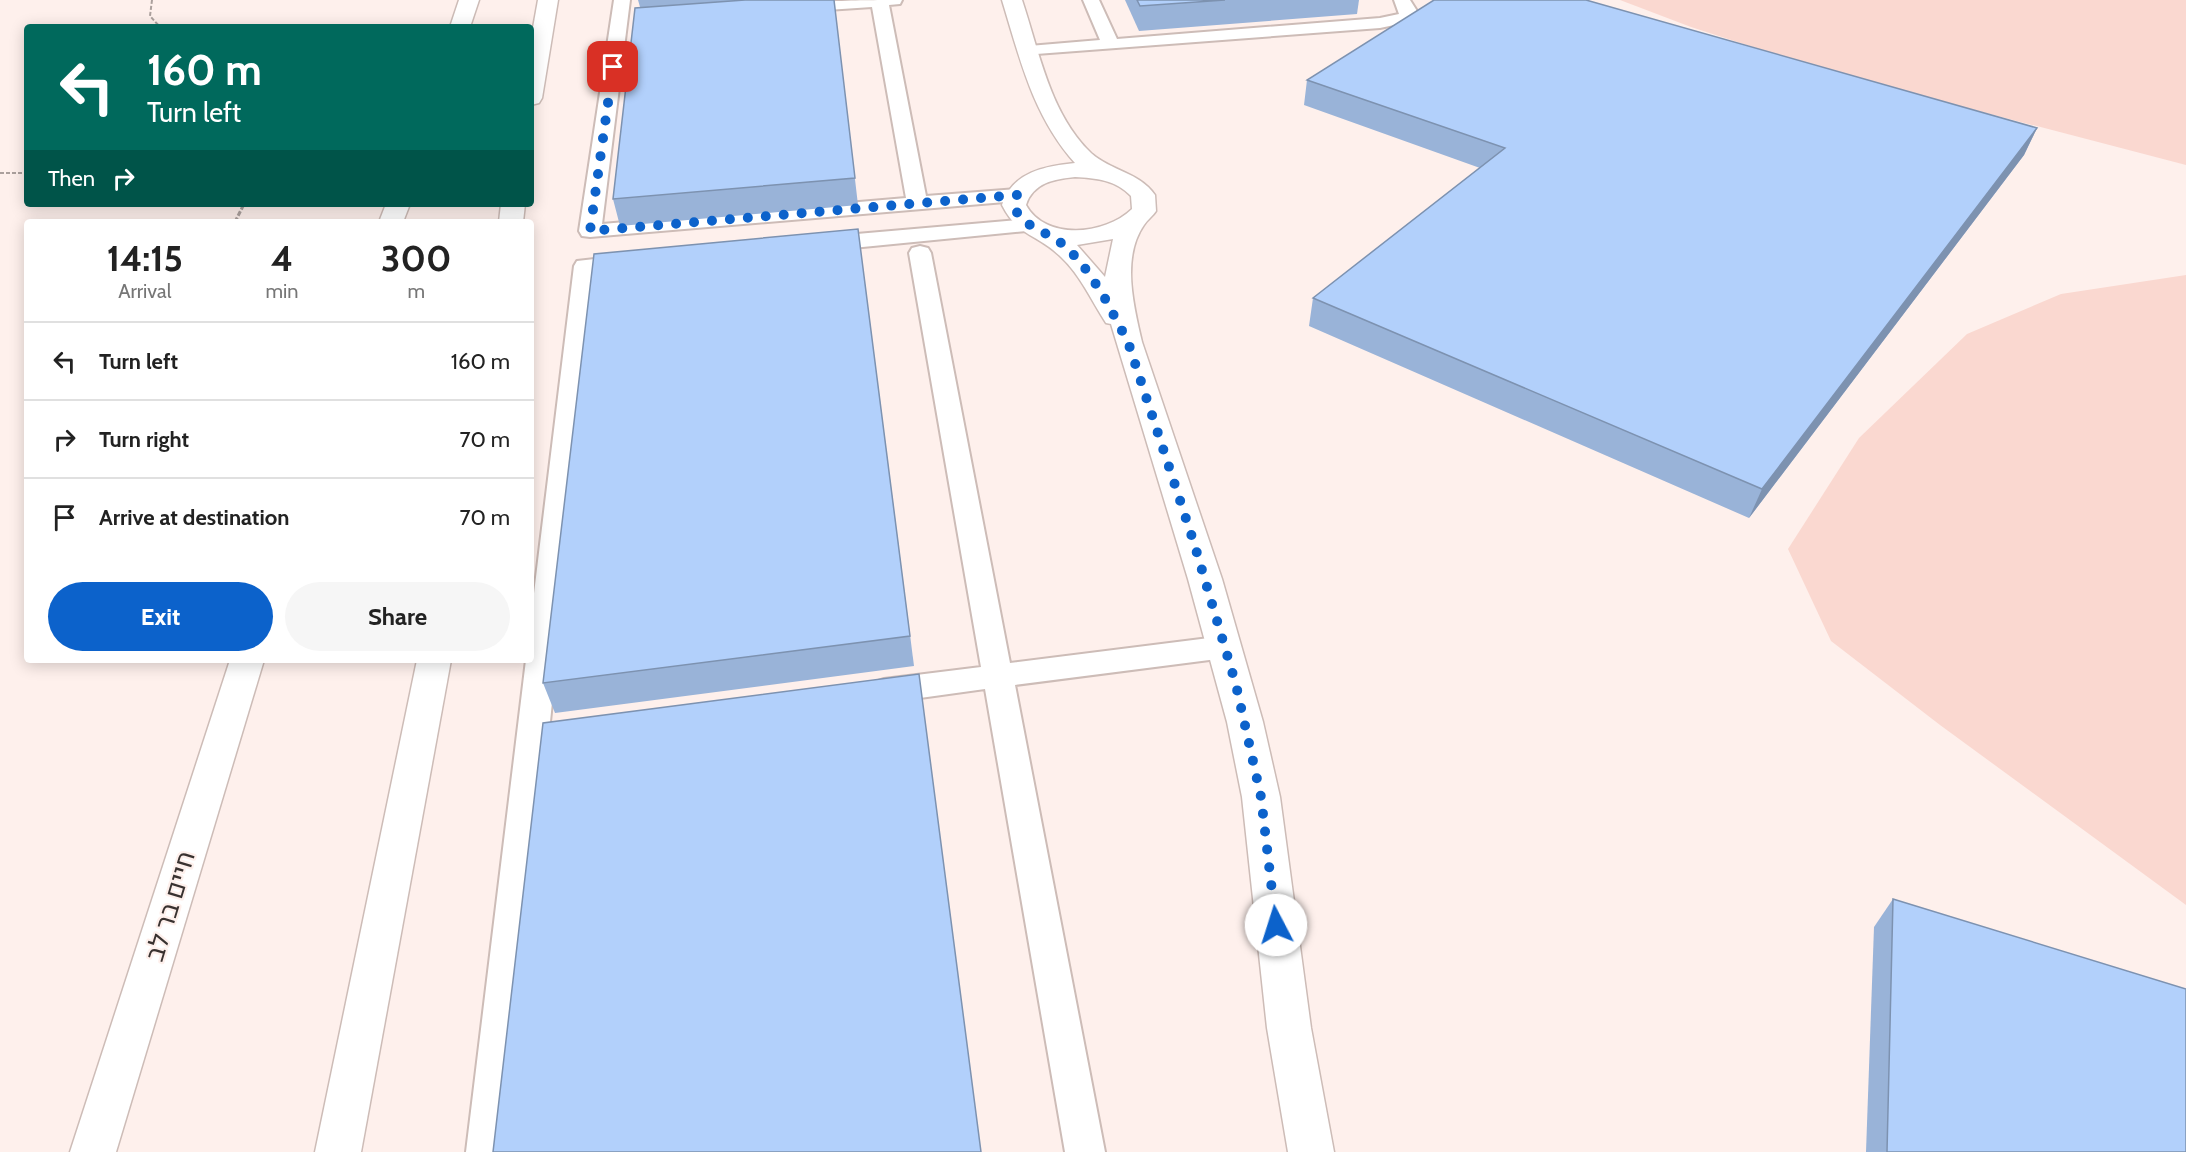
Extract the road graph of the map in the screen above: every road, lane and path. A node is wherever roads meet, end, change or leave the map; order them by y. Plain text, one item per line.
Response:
1 (152, 0) edge
2 (469, 0) edge
3 (548, 0) edge
4 (884, 0) edge
5 (1012, 0) edge
6 (1091, 0) edge
7 (1402, 0) edge
8 (785, 8) edge
9 (624, 13) edge
10 (157, 24) edge
11 (461, 24) edge
12 (1111, 44) junction
13 (1029, 51) junction
14 (534, 81) edge
15 (1052, 119) junction
16 (24, 172) edge
17 (1104, 172) junction
18 (0, 173) edge
19 (1024, 188) junction
20 (916, 203) junction
21 (1131, 225) junction
22 (1037, 229) junction
23 (796, 246) edge
24 (920, 252) dead end
25 (656, 259) edge
26 (1128, 342) junction
27 (1225, 647) junction
28 (246, 663) edge
29 (433, 663) edge
30 (996, 677) junction
31 (854, 695) edge
32 (1313, 1145) edge
33 (93, 1152) edge
34 (338, 1152) edge
35 (486, 1152) edge
36 (1084, 1152) edge

1 - 10 path
2 - 11 street
3 - 14 street
4 - 8 lane
4 - 20 lane
5 - 13 street
6 - 12 lane
7 - 12 lane
9 - 20 lane
12 - 13 lane
13 - 15 street
15 - 17 street
15 - 19 street
16 - 18 path
17 - 19 street
17 - 21 street
19 - 20 lane
19 - 22 street
21 - 22 street
21 - 26 street
22 - 23 lane
22 - 26 street
24 - 30 lane
25 - 35 lane
26 - 27 street
27 - 30 lane
27 - 32 street
28 - 33 street, חיים בר לב
29 - 34 street
30 - 31 lane
30 - 36 lane

